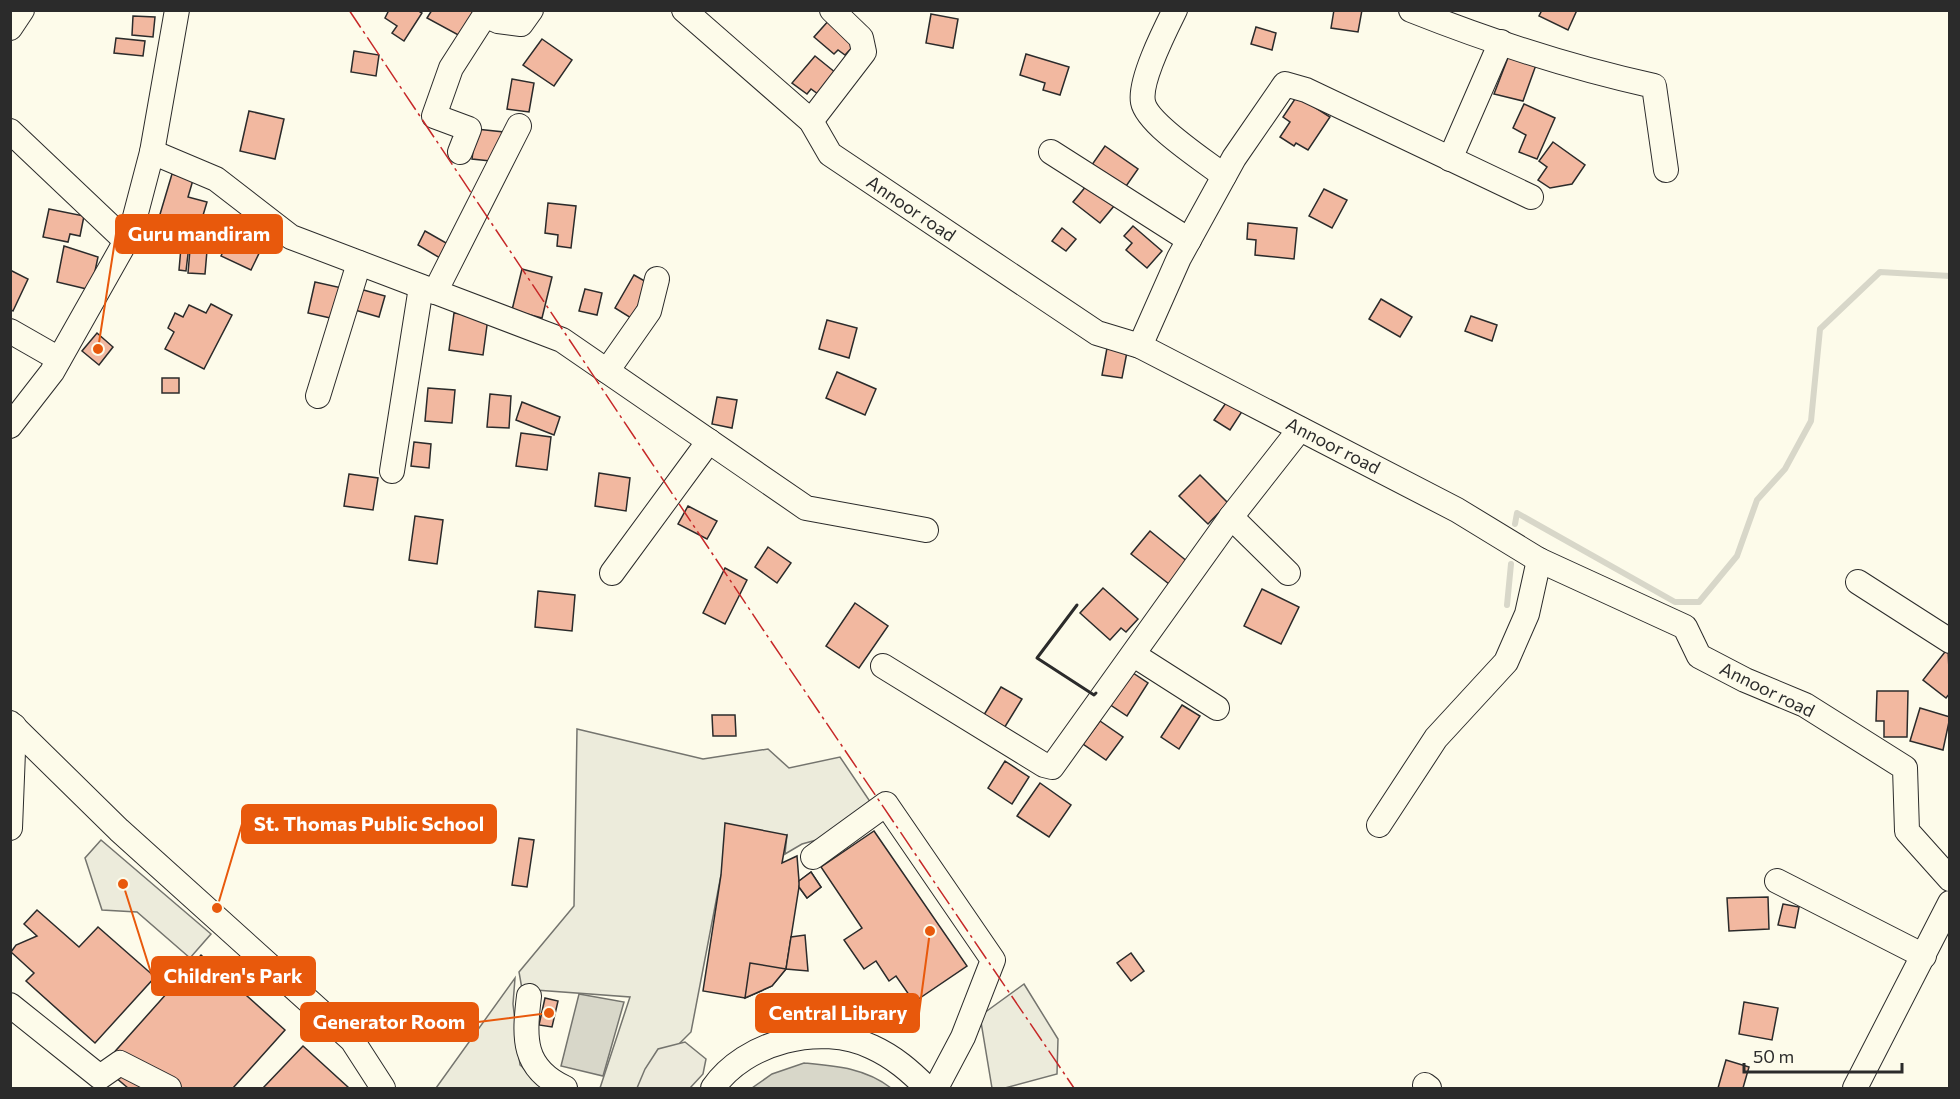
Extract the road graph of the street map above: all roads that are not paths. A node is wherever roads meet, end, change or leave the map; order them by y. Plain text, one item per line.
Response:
1 (22, 10) edge
2 (177, 10) edge
3 (531, 10) edge
4 (684, 10) edge
5 (832, 10) edge
6 (1175, 10) edge
7 (1411, 10) edge
8 (10, 28) edge
9 (1501, 42) junction
10 (810, 121) junction
11 (519, 126) dead end
12 (10, 131) edge
13 (152, 152) junction
14 (460, 152) dead end
15 (1051, 152) dead end
16 (1450, 159) junction
17 (1666, 170) dead end
18 (1224, 176) junction
19 (1531, 197) dead end
20 (1189, 240) junction
21 (126, 241) junction
22 (359, 263) junction
23 (657, 279) dead end
24 (428, 289) junction
25 (10, 331) edge
26 (1140, 346) junction
27 (59, 359) junction
28 (607, 371) junction
29 (318, 396) dead end
30 (10, 426) edge
31 (1300, 429) junction
32 (709, 441) junction
33 (392, 471) dead end
34 (1231, 517) junction
35 (926, 530) dead end
36 (1539, 560) junction
37 (612, 573) dead end
38 (1287, 573) dead end
39 (1858, 582) dead end
40 (1950, 641) edge
41 (1134, 654) junction
42 (883, 666) dead end
43 (1217, 708) dead end
44 (12, 725) edge
45 (1379, 825) dead end
46 (10, 828) edge
47 (813, 857) dead end
48 (1950, 879) edge
49 (1777, 881) dead end
50 (1950, 903) edge
51 (1924, 956) junction
52 (529, 996) dead end
53 (10, 1005) edge
54 (169, 1089) edge
55 (383, 1089) edge
56 (564, 1089) edge
57 (713, 1089) edge
58 (927, 1089) edge
59 (936, 1089) edge
60 (1855, 1089) edge

1 - 8 street
2 - 13 street
3 - 14 street
4 - 10 street, Annoor road
5 - 10 street
6 - 18 street
7 - 9 street
9 - 16 street
9 - 17 street
10 - 26 street, Annoor road
11 - 24 street
12 - 21 street
13 - 21 street
13 - 22 street
15 - 20 street
16 - 18 street
16 - 19 street
18 - 20 street
20 - 26 street
21 - 27 street
22 - 24 street
22 - 29 street
23 - 28 street
24 - 28 street
24 - 33 street
25 - 27 street
26 - 31 street, Annoor road
27 - 30 street
28 - 32 street
31 - 34 street
31 - 36 street, Annoor road
32 - 35 street
32 - 37 street
34 - 38 street
34 - 41 street
36 - 45 street
36 - 48 street, Annoor road
39 - 40 street
41 - 42 street
41 - 43 street
44 - 46 street
44 - 55 street
47 - 59 street
49 - 51 street
50 - 51 street
51 - 60 street
52 - 56 street
53 - 54 street
57 - 58 street

